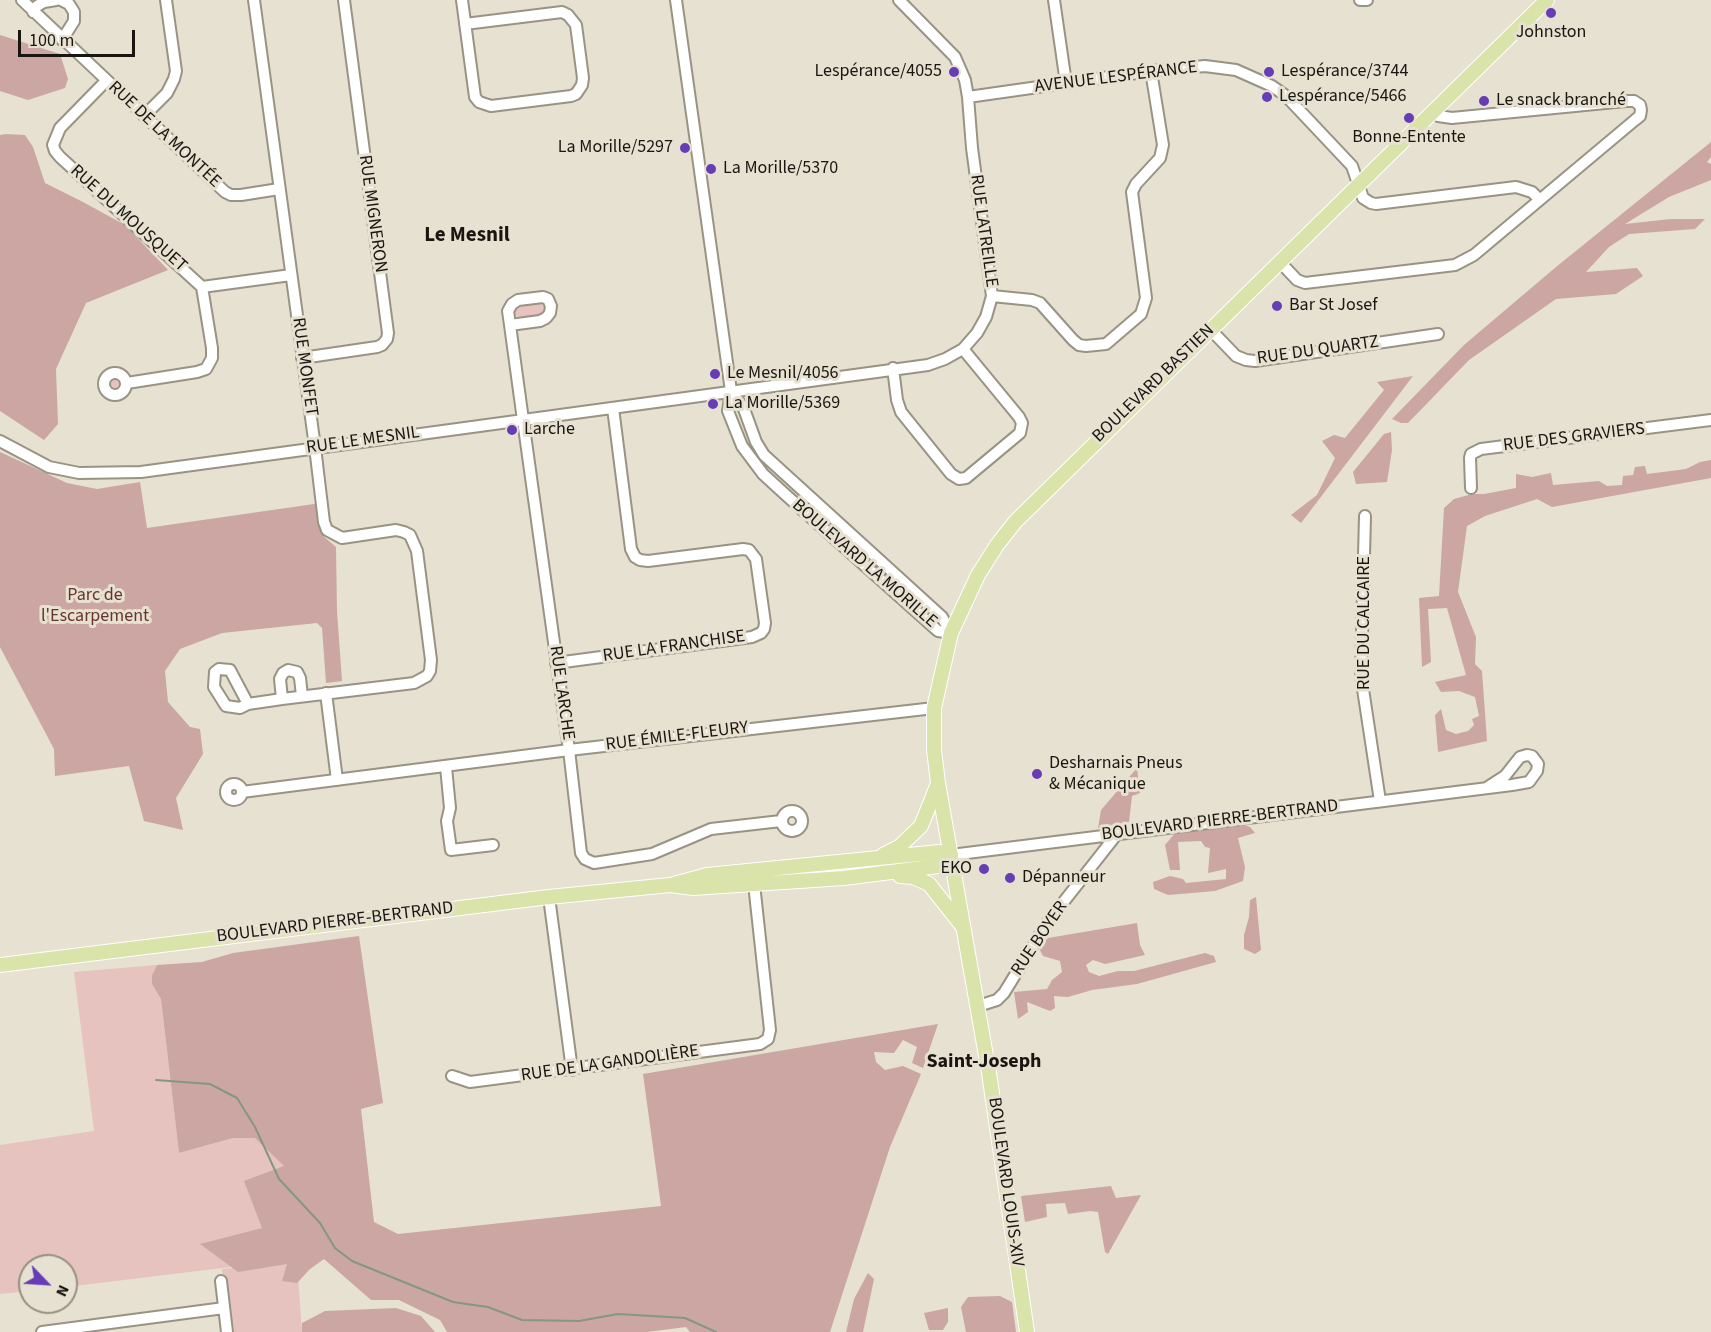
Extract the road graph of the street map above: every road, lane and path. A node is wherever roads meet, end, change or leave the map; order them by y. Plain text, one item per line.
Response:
1 (22, 0) edge
2 (56, 0) edge
3 (61, 0) edge
4 (165, 0) edge
5 (254, 0) edge
6 (344, 0) edge
7 (462, 0) edge
8 (676, 0) edge
9 (899, 0) edge
10 (1054, 0) edge
11 (1360, 0) edge
12 (1367, 0) edge
13 (1547, 0) edge
14 (33, 12) junction
15 (465, 24) junction
16 (62, 40) junction
17 (1151, 71) junction
18 (106, 81) junction
19 (1066, 83) junction
20 (968, 97) junction
21 (1434, 111) junction
22 (144, 116) junction
23 (1358, 185) junction
24 (279, 189) junction
25 (1539, 199) junction
26 (1280, 262) junction
27 (291, 275) junction
28 (202, 287) junction
29 (992, 296) junction
30 (510, 325) dead end
31 (1210, 329) junction
32 (1438, 334) dead end
33 (963, 349) junction
34 (302, 358) junction
35 (893, 368) junction
36 (127, 383) dead end
37 (731, 391) junction
38 (613, 408) junction
39 (523, 420) junction
40 (1711, 420) edge
41 (0, 441) edge
42 (315, 447) junction
43 (1471, 488) dead end
44 (1365, 516) dead end
45 (951, 633) junction
46 (556, 663) junction
47 (326, 693) junction
48 (302, 696) junction
49 (282, 699) junction
50 (248, 704) dead end
51 (934, 708) junction
52 (568, 750) junction
53 (446, 767) junction
54 (337, 780) junction
55 (938, 783) junction
56 (1488, 787) dead end
57 (242, 792) dead end
58 (1380, 801) junction
59 (782, 821) dead end
60 (1117, 834) junction
61 (493, 845) dead end
62 (951, 855) junction
63 (873, 860) junction
64 (883, 873) junction
65 (754, 884) junction
66 (670, 885) junction
67 (549, 897) junction
68 (965, 931) junction
69 (0, 965) edge
70 (978, 1006) junction
71 (572, 1070) junction
72 (452, 1076) dead end
73 (221, 1281) dead end
74 (224, 1308) junction
75 (42, 1332) edge
76 (227, 1332) edge
77 (1027, 1332) edge

1 - 14 street, RUE DE LA MONTÉE
2 - 14 street
3 - 16 street
4 - 22 street
5 - 24 street, RUE MONFET
6 - 34 street, RUE MIGNERON
7 - 15 street
8 - 37 street, BOULEVARD LA MORILLE
9 - 20 street, RUE LATREILLE
10 - 19 street
11 - 12 street
13 - 21 main road, BOULEVARD BASTIEN
14 - 16 street, RUE DE LA MONTÉE
15 - 15 street
16 - 18 street, RUE DE LA MONTÉE
17 - 19 street, AVENUE LESPÉRANCE
17 - 23 street, AVENUE LESPÉRANCE
17 - 29 street
18 - 22 street, RUE DE LA MONTÉE
18 - 28 street, RUE DU MOUSQUET
19 - 20 street, AVENUE LESPÉRANCE
20 - 29 street, RUE LATREILLE
21 - 23 main road, BOULEVARD BASTIEN
21 - 25 street
22 - 24 street, RUE DE LA MONTÉE
23 - 25 street
23 - 26 main road, BOULEVARD BASTIEN
24 - 27 street, RUE MONFET
25 - 26 street
26 - 31 main road, BOULEVARD BASTIEN
27 - 28 street, RUE DU MOUSQUET
27 - 34 street, RUE MONFET
28 - 36 street
29 - 33 street, RUE LATREILLE
30 - 39 street, RUE LARCHE
31 - 32 street, RUE DU QUARTZ
31 - 45 main road, BOULEVARD BASTIEN
33 - 35 street, RUE LATREILLE
33 - 35 street
34 - 42 street, RUE MONFET
35 - 37 street, RUE LATREILLE
37 - 38 street, RUE LE MESNIL
37 - 45 street, BOULEVARD LA MORILLE
38 - 39 street, RUE LE MESNIL
38 - 46 street, RUE LA FRANCHISE
39 - 42 street, RUE LE MESNIL
39 - 46 street, RUE LARCHE
40 - 43 street, RUE DES GRAVIERS
41 - 42 street, RUE LE MESNIL
42 - 47 street, RUE MONFET
44 - 58 street, RUE DU CALCAIRE
45 - 51 main road, BOULEVARD BASTIEN
46 - 52 street, RUE LARCHE
47 - 48 street
47 - 54 street
48 - 49 street
48 - 49 street
49 - 50 street
51 - 52 street, RUE ÉMILE-FLEURY
51 - 55 main road, BOULEVARD BASTIEN
52 - 53 street, RUE ÉMILE-FLEURY
52 - 59 street, RUE LARCHE
53 - 54 street, RUE ÉMILE-FLEURY
53 - 61 street
54 - 57 street, RUE ÉMILE-FLEURY
55 - 62 main road, BOULEVARD BASTIEN
55 - 63 main road
56 - 58 street, BOULEVARD PIERRE-BERTRAND
58 - 60 street, BOULEVARD PIERRE-BERTRAND
60 - 62 street, BOULEVARD PIERRE-BERTRAND
60 - 70 street, RUE BOYER
62 - 63 main road, BOULEVARD PIERRE-BERTRAND
62 - 64 main road, BOULEVARD PIERRE-BERTRAND
62 - 68 main road, BOULEVARD LOUIS-XIV
63 - 66 main road, BOULEVARD PIERRE-BERTRAND
64 - 65 main road, BOULEVARD PIERRE-BERTRAND
64 - 68 main road
65 - 66 main road, BOULEVARD PIERRE-BERTRAND
65 - 71 street, RUE DE LA GANDOLIÈRE
66 - 67 main road, BOULEVARD PIERRE-BERTRAND
67 - 69 main road, BOULEVARD PIERRE-BERTRAND
67 - 71 street
68 - 70 main road, BOULEVARD LOUIS-XIV
70 - 77 main road, BOULEVARD LOUIS-XIV
71 - 72 street, RUE DE LA GANDOLIÈRE
73 - 74 street
74 - 75 street
74 - 76 street

